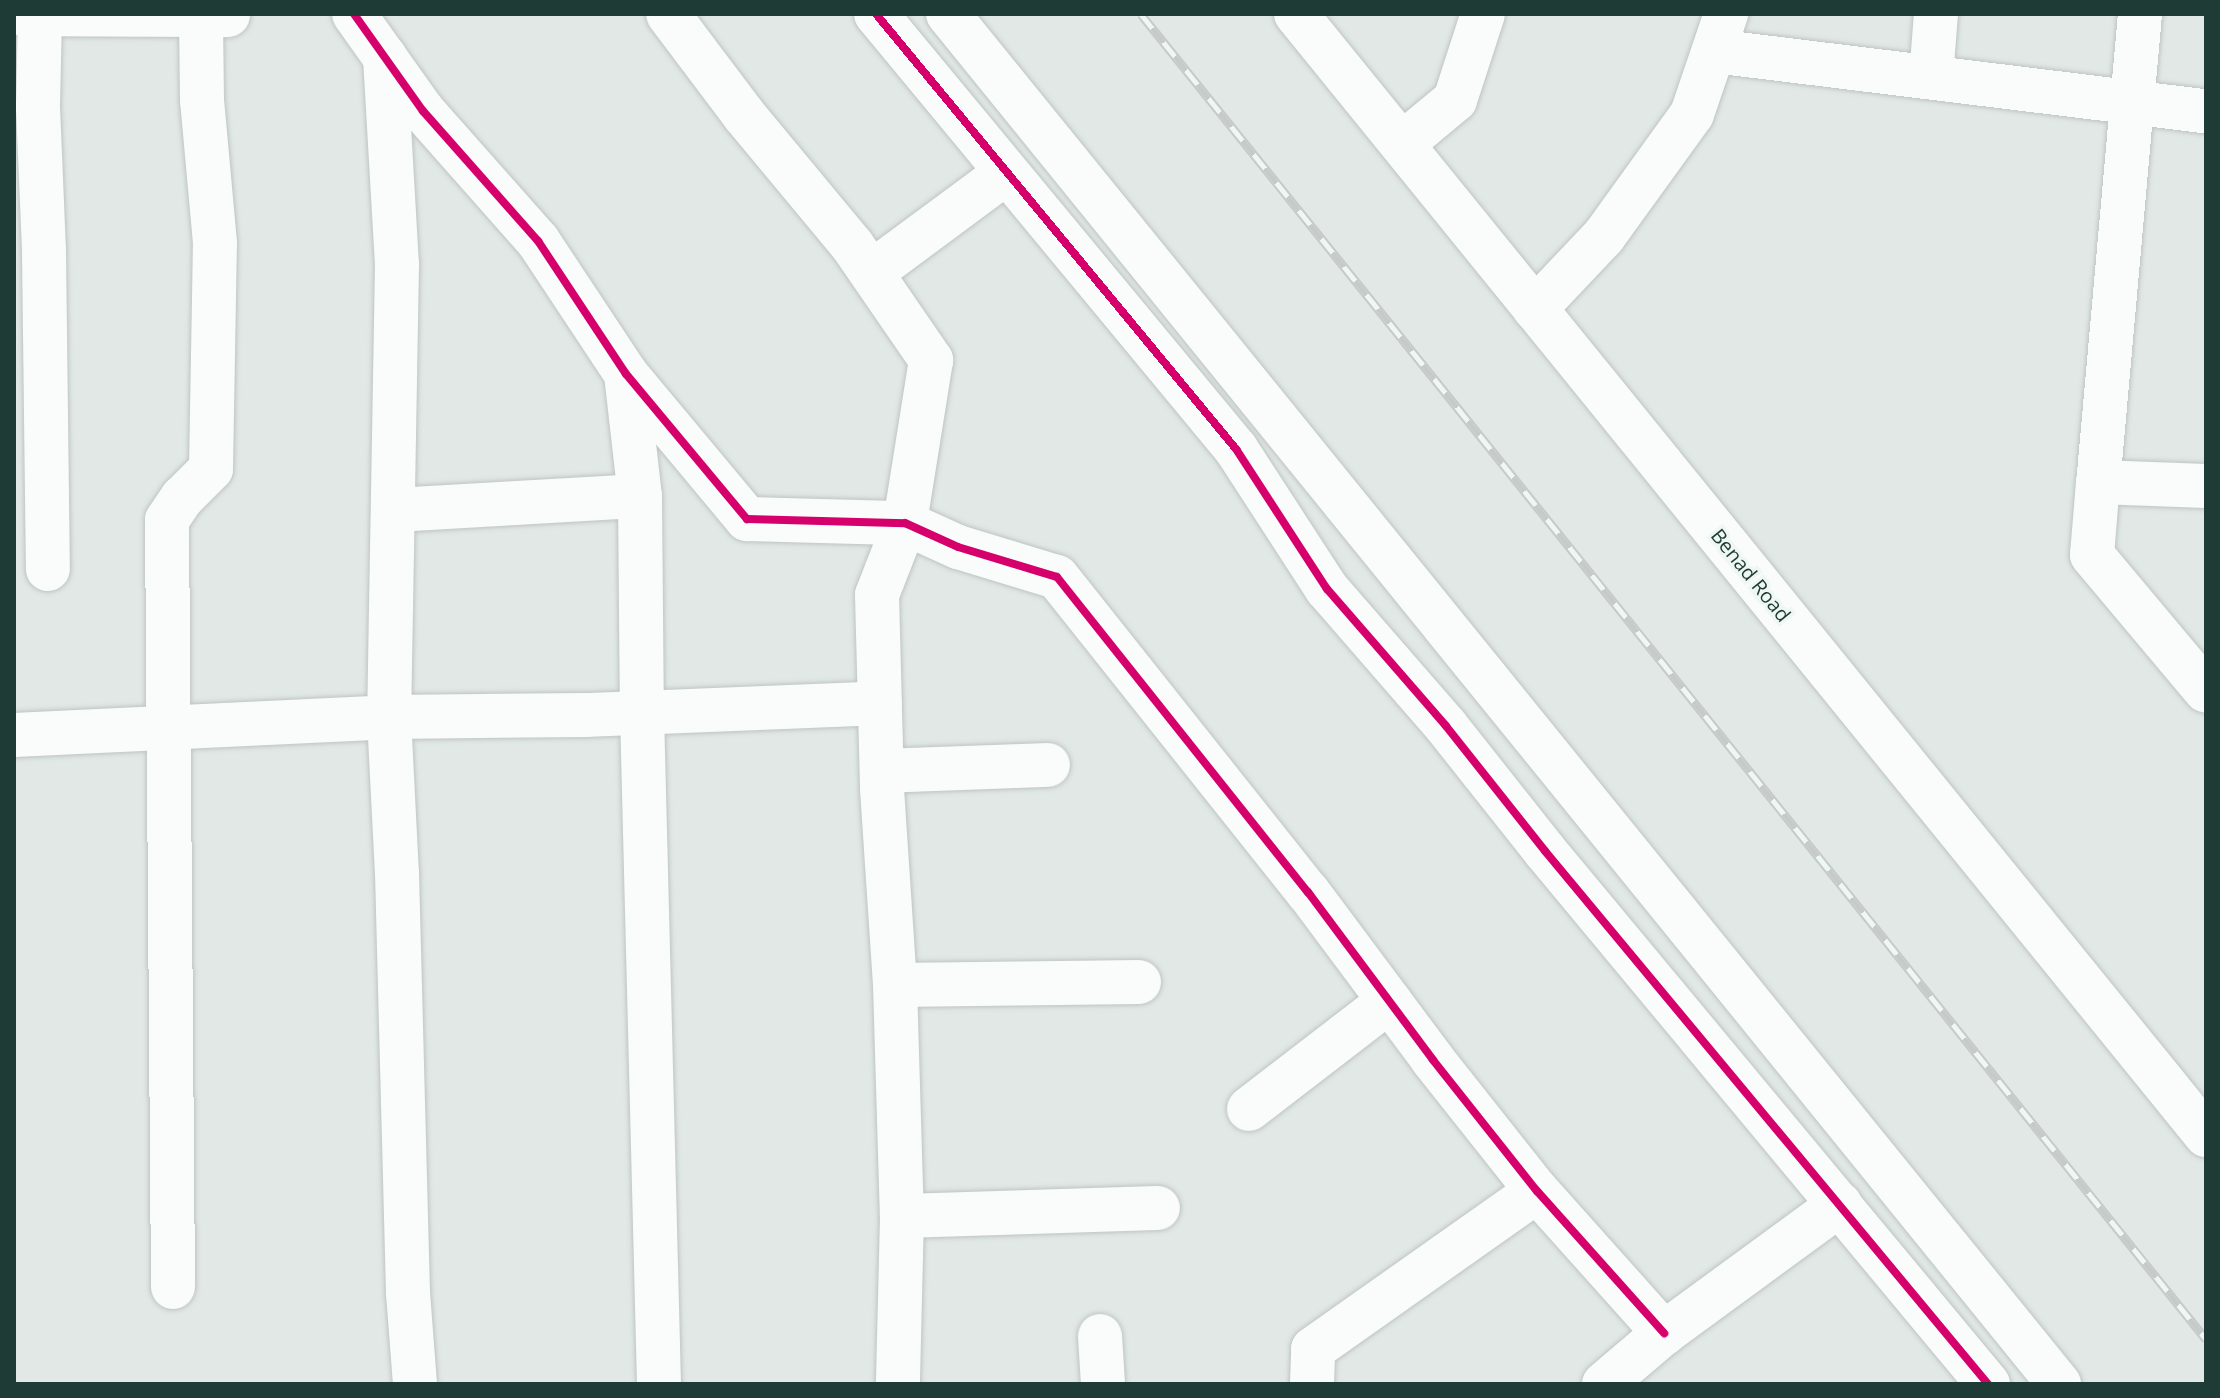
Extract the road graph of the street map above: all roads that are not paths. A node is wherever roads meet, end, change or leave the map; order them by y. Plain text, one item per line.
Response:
1 (354, 14) edge
2 (668, 14) edge
3 (876, 14) edge
4 (948, 14) edge
5 (1296, 14) edge
6 (1483, 14) edge
7 (1936, 14) edge
8 (2140, 14) edge
9 (31, 15) edge
10 (216, 15) edge
11 (1720, 32) edge
12 (385, 57) junction
13 (1931, 77) junction
14 (2130, 101) junction
15 (2206, 111) edge
16 (1402, 144) junction
17 (1006, 173) junction
18 (872, 272) junction
19 (1535, 309) junction
20 (626, 374) junction
21 (2098, 482) junction
22 (2206, 486) edge
23 (640, 496) junction
24 (395, 510) junction
25 (905, 523) junction
26 (48, 569) dead end
27 (2206, 691) edge
28 (880, 703) junction
29 (642, 713) junction
30 (389, 717) junction
31 (170, 729) junction
32 (14, 735) edge
33 (1048, 765) dead end
34 (882, 771) junction
35 (1139, 982) dead end
36 (895, 985) junction
37 (1389, 1001) junction
38 (1249, 1109) dead end
39 (2206, 1135) edge
40 (1537, 1191) junction
41 (1840, 1204) junction
42 (1158, 1208) dead end
43 (902, 1216) junction
44 (173, 1287) dead end
45 (1664, 1333) junction
46 (1100, 1336) dead end
47 (415, 1384) edge
48 (659, 1384) edge
49 (898, 1384) edge
50 (1103, 1384) edge
51 (1312, 1384) edge
52 (1604, 1384) edge
53 (1988, 1384) edge
54 (2059, 1384) edge

1 - 12 street
2 - 18 street
3 - 17 street
4 - 54 street
5 - 16 street, Benad Road
6 - 16 street
7 - 13 street
8 - 14 street
9 - 10 street
9 - 26 street
10 - 31 street
11 - 13 street
11 - 19 street
12 - 20 street
12 - 24 street
13 - 14 street
14 - 15 street
14 - 21 street
16 - 19 street, Benad Road
17 - 18 street
17 - 41 street
18 - 25 street
19 - 39 street, Benad Road
20 - 23 street
20 - 25 street
21 - 22 street
21 - 27 street
23 - 24 street
23 - 29 street
24 - 30 street
25 - 28 street
25 - 37 street
28 - 29 street
28 - 34 street
29 - 30 street
29 - 48 street
30 - 31 street
30 - 47 street
31 - 32 street
31 - 44 street
33 - 34 street
34 - 36 street
35 - 36 street
36 - 43 street
37 - 38 street
37 - 40 street
40 - 45 street
40 - 51 street
41 - 45 street
41 - 53 street
42 - 43 street
43 - 49 street
45 - 52 street
46 - 50 street

